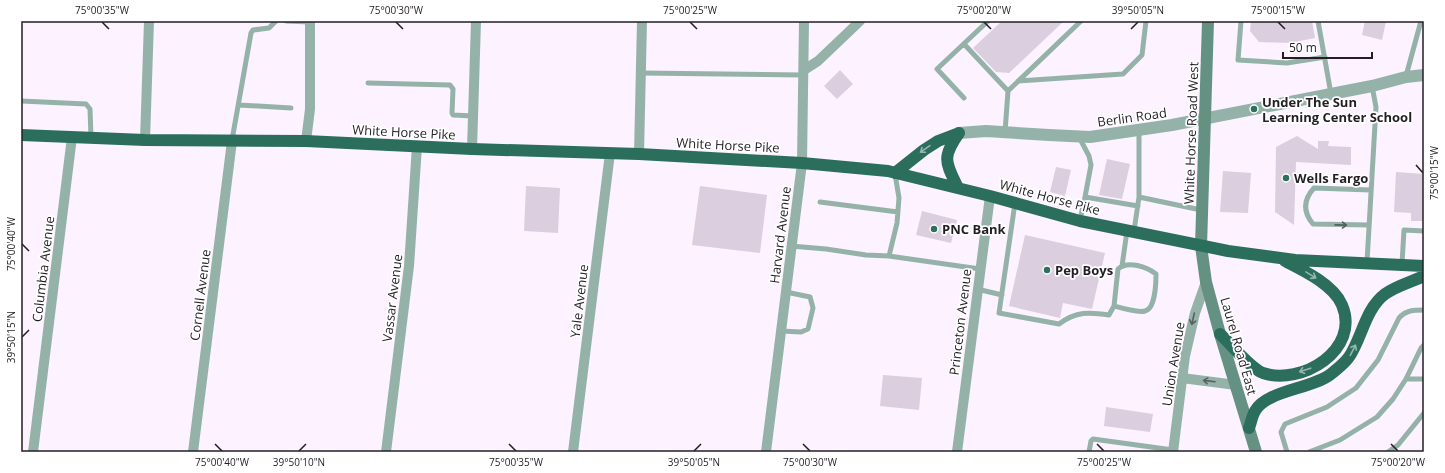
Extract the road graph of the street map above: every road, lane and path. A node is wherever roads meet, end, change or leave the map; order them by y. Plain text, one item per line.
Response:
1 (148, 21) edge
2 (276, 21) edge
3 (286, 21) edge
4 (476, 21) edge
5 (642, 21) edge
6 (804, 21) edge
7 (860, 21) edge
8 (988, 21) edge
9 (1081, 21) edge
10 (1146, 21) edge
11 (1208, 21) edge
12 (1241, 21) edge
13 (1318, 21) edge
14 (1421, 21) edge
15 (310, 22) edge
16 (964, 44) junction
17 (1325, 57) junction
18 (641, 73) junction
19 (804, 73) junction
20 (1424, 75) edge
21 (1406, 77) junction
22 (1018, 81) junction
23 (368, 83) dead end
24 (1372, 86) junction
25 (1008, 92) junction
26 (1332, 94) junction
27 (964, 98) dead end
28 (21, 100) edge
29 (239, 105) junction
30 (292, 108) dead end
31 (472, 116) junction
32 (1205, 119) junction
33 (1139, 130) junction
34 (1005, 132) junction
35 (959, 133) junction
36 (21, 135) edge
37 (1079, 136) junction
38 (72, 137) junction
39 (91, 137) junction
40 (146, 140) junction
41 (232, 141) junction
42 (306, 141) junction
43 (417, 146) junction
44 (472, 149) junction
45 (610, 153) junction
46 (639, 154) junction
47 (802, 163) junction
48 (895, 173) junction
49 (958, 188) junction
50 (1371, 190) junction
51 (990, 196) junction
52 (1085, 197) junction
53 (1139, 197) junction
54 (820, 202) dead end
55 (1015, 203) junction
56 (1138, 206) junction
57 (1202, 210) junction
58 (898, 212) junction
59 (1080, 221) junction
60 (1369, 225) junction
61 (1131, 231) junction
62 (1424, 231) edge
63 (791, 246) junction
64 (1201, 246) junction
65 (889, 256) junction
66 (1276, 257) junction
67 (1367, 264) junction
68 (1402, 265) junction
69 (1122, 266) junction
70 (1424, 266) edge
71 (980, 269) junction
72 (1424, 276) edge
73 (1206, 282) junction
74 (977, 290) junction
75 (786, 292) junction
76 (1002, 295) junction
77 (1114, 306) junction
78 (1424, 310) edge
79 (781, 331) junction
80 (1220, 334) junction
81 (1424, 345) edge
82 (1182, 378) junction
83 (1406, 379) junction
84 (1424, 379) edge
85 (1236, 385) junction
86 (1424, 413) edge
87 (1249, 428) junction
88 (1173, 451) edge
89 (33, 452) edge
90 (193, 452) edge
91 (386, 452) edge
92 (573, 452) edge
93 (766, 452) edge
94 (956, 452) edge
95 (1089, 452) edge
96 (1256, 452) edge
97 (1287, 452) edge
98 (1309, 452) edge
99 (1388, 452) edge

1 - 40 street
2 - 29 lane
3 - 15 lane
4 - 31 street
5 - 18 street
6 - 19 street, Harvard Avenue
7 - 19 street
8 - 16 lane
9 - 22 lane
10 - 22 lane
11 - 32 main road, White Horse Road West
12 - 17 lane
13 - 17 lane
14 - 21 lane
15 - 42 street
16 - 25 lane
16 - 27 lane
17 - 26 lane
18 - 19 lane
18 - 46 street
19 - 47 street, Harvard Avenue
20 - 21 street, Berlin Road
21 - 24 street, Berlin Road
22 - 25 lane
23 - 31 lane
24 - 26 street, Berlin Road
24 - 50 lane
25 - 34 lane
26 - 32 street, Berlin Road
28 - 39 lane
29 - 30 lane
29 - 41 lane
31 - 44 street
32 - 33 street, Berlin Road
32 - 57 main road, White Horse Road West
33 - 37 street, Berlin Road
33 - 53 lane
34 - 35 street, Berlin Road
34 - 37 street, Berlin Road
35 -> 48 highway
35 - 49 highway
36 - 38 highway, White Horse Pike
37 - 52 lane
38 - 39 highway, White Horse Pike
38 - 89 street, Columbia Avenue
39 - 40 highway, White Horse Pike
40 - 41 highway, White Horse Pike
41 - 42 highway, White Horse Pike
41 - 90 street, Cornell Avenue
42 - 43 highway, White Horse Pike
43 - 44 highway, White Horse Pike
43 - 91 street, Vassar Avenue
44 - 45 highway, White Horse Pike
45 - 46 highway, White Horse Pike
45 - 92 street, Yale Avenue
46 - 47 highway, White Horse Pike
47 - 48 highway, White Horse Pike
47 - 63 street, Harvard Avenue
48 - 49 highway, White Horse Pike
48 - 58 lane
49 - 51 highway, White Horse Pike
50 - 60 lane
50 -> 60 lane
51 - 55 highway, White Horse Pike
51 - 71 street, Princeton Avenue
52 - 56 lane
52 - 59 lane
53 - 56 lane
53 - 57 lane
54 - 58 lane
55 - 59 highway, White Horse Pike
55 - 76 lane
56 - 61 lane
57 - 64 main road, White Horse Road West
58 - 65 lane
59 - 61 highway, White Horse Pike
60 - 67 lane
61 - 64 highway, White Horse Pike
61 - 69 lane
62 - 68 lane
63 - 65 lane
63 - 75 street, Harvard Avenue
64 - 66 highway, White Horse Pike
64 - 73 main road, Laurel Road East
65 - 71 lane
66 - 67 highway, White Horse Pike
66 -> 80 highway
67 - 68 highway, White Horse Pike
68 - 70 highway, White Horse Pike
69 - 77 lane
69 - 77 lane
71 - 74 street, Princeton Avenue
87 -> 72 highway
73 - 80 main road, Laurel Road East
73 -> 82 street, Union Avenue
74 - 76 lane
74 - 94 street, Princeton Avenue
75 - 79 street, Harvard Avenue
75 - 79 lane
76 - 77 lane
78 - 97 lane
79 - 93 street, Harvard Avenue
80 - 85 main road, Laurel Road East
81 - 83 lane
85 -> 82 street
82 - 88 street, Union Avenue
83 - 84 lane
83 - 98 lane
85 - 87 main road, Laurel Road East
86 - 99 lane
87 - 96 main road, Laurel Road East
88 - 95 lane

